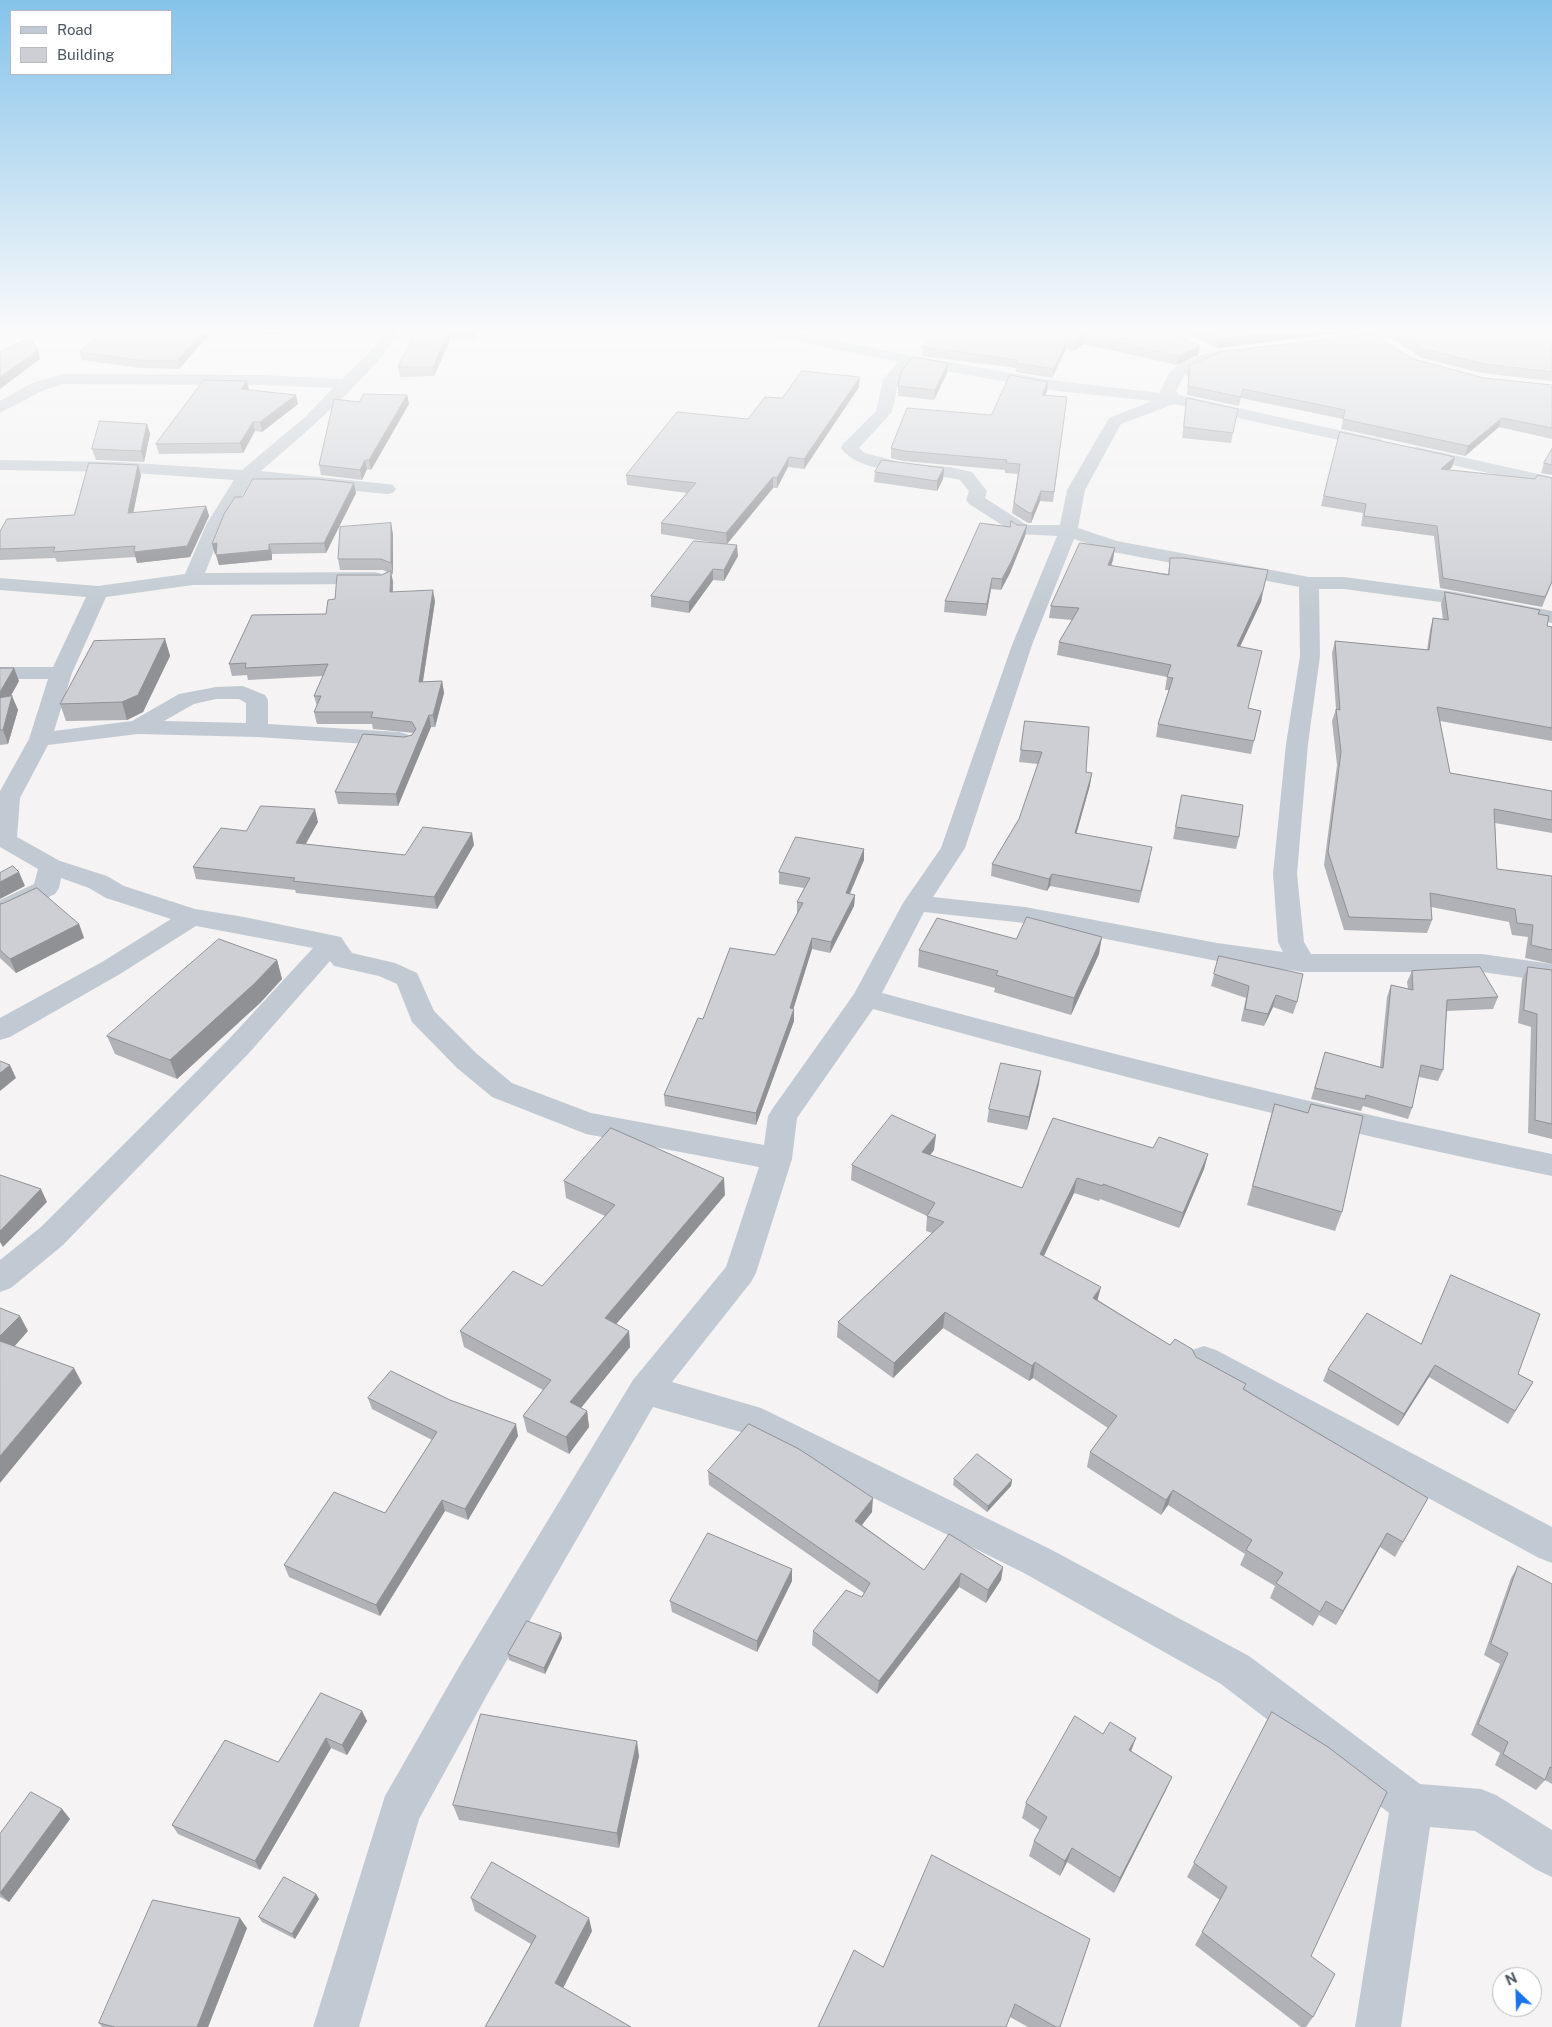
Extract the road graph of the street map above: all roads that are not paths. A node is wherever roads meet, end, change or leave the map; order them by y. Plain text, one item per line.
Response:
1 (307, 423) edge
2 (874, 423) edge
3 (1114, 423) edge
4 (1280, 423) edge
5 (0, 465) edge
6 (246, 475) junction
7 (1552, 482) edge
8 (387, 489) dead end
9 (1068, 531) junction
10 (383, 578) edge
11 (193, 579) junction
12 (1309, 583) junction
13 (0, 584) edge
14 (98, 592) junction
15 (1552, 617) edge
16 (0, 672) edge
17 (61, 672) junction
18 (138, 727) junction
19 (256, 730) junction
20 (40, 739) junction
21 (406, 740) edge
22 (51, 866) junction
23 (916, 903) junction
24 (0, 910) edge
25 (192, 917) junction
26 (332, 943) junction
27 (1303, 963) junction
28 (1552, 972) edge
29 (866, 998) junction
30 (0, 1030) edge
31 (777, 1159) junction
32 (1552, 1165) edge
33 (0, 1279) edge
34 (1204, 1360) edge
35 (645, 1390) junction
36 (1552, 1546) edge
37 (1412, 1804) junction
38 (1552, 1854) edge
39 (336, 2027) edge
40 (1378, 2027) edge

1 - 6 street
2 - 9 street
3 - 9 street
4 - 7 street
5 - 6 street
6 - 8 street
6 - 11 street
9 - 12 street
9 - 23 street
10 - 11 street
11 - 14 street
12 - 15 street
12 - 27 street
13 - 14 street
14 - 17 street
16 - 17 street
17 - 20 street
18 - 19 street
18 - 19 street
18 - 20 street
19 - 21 street
20 - 22 street
22 - 24 street
22 - 25 street
23 - 27 street
23 - 29 street
25 - 26 street
25 - 30 street
26 - 31 street
26 - 33 street
27 - 28 street
29 - 31 street
29 - 32 street
31 - 35 street
34 - 36 street
35 - 37 street
35 - 39 street
37 - 38 street
37 - 40 street

